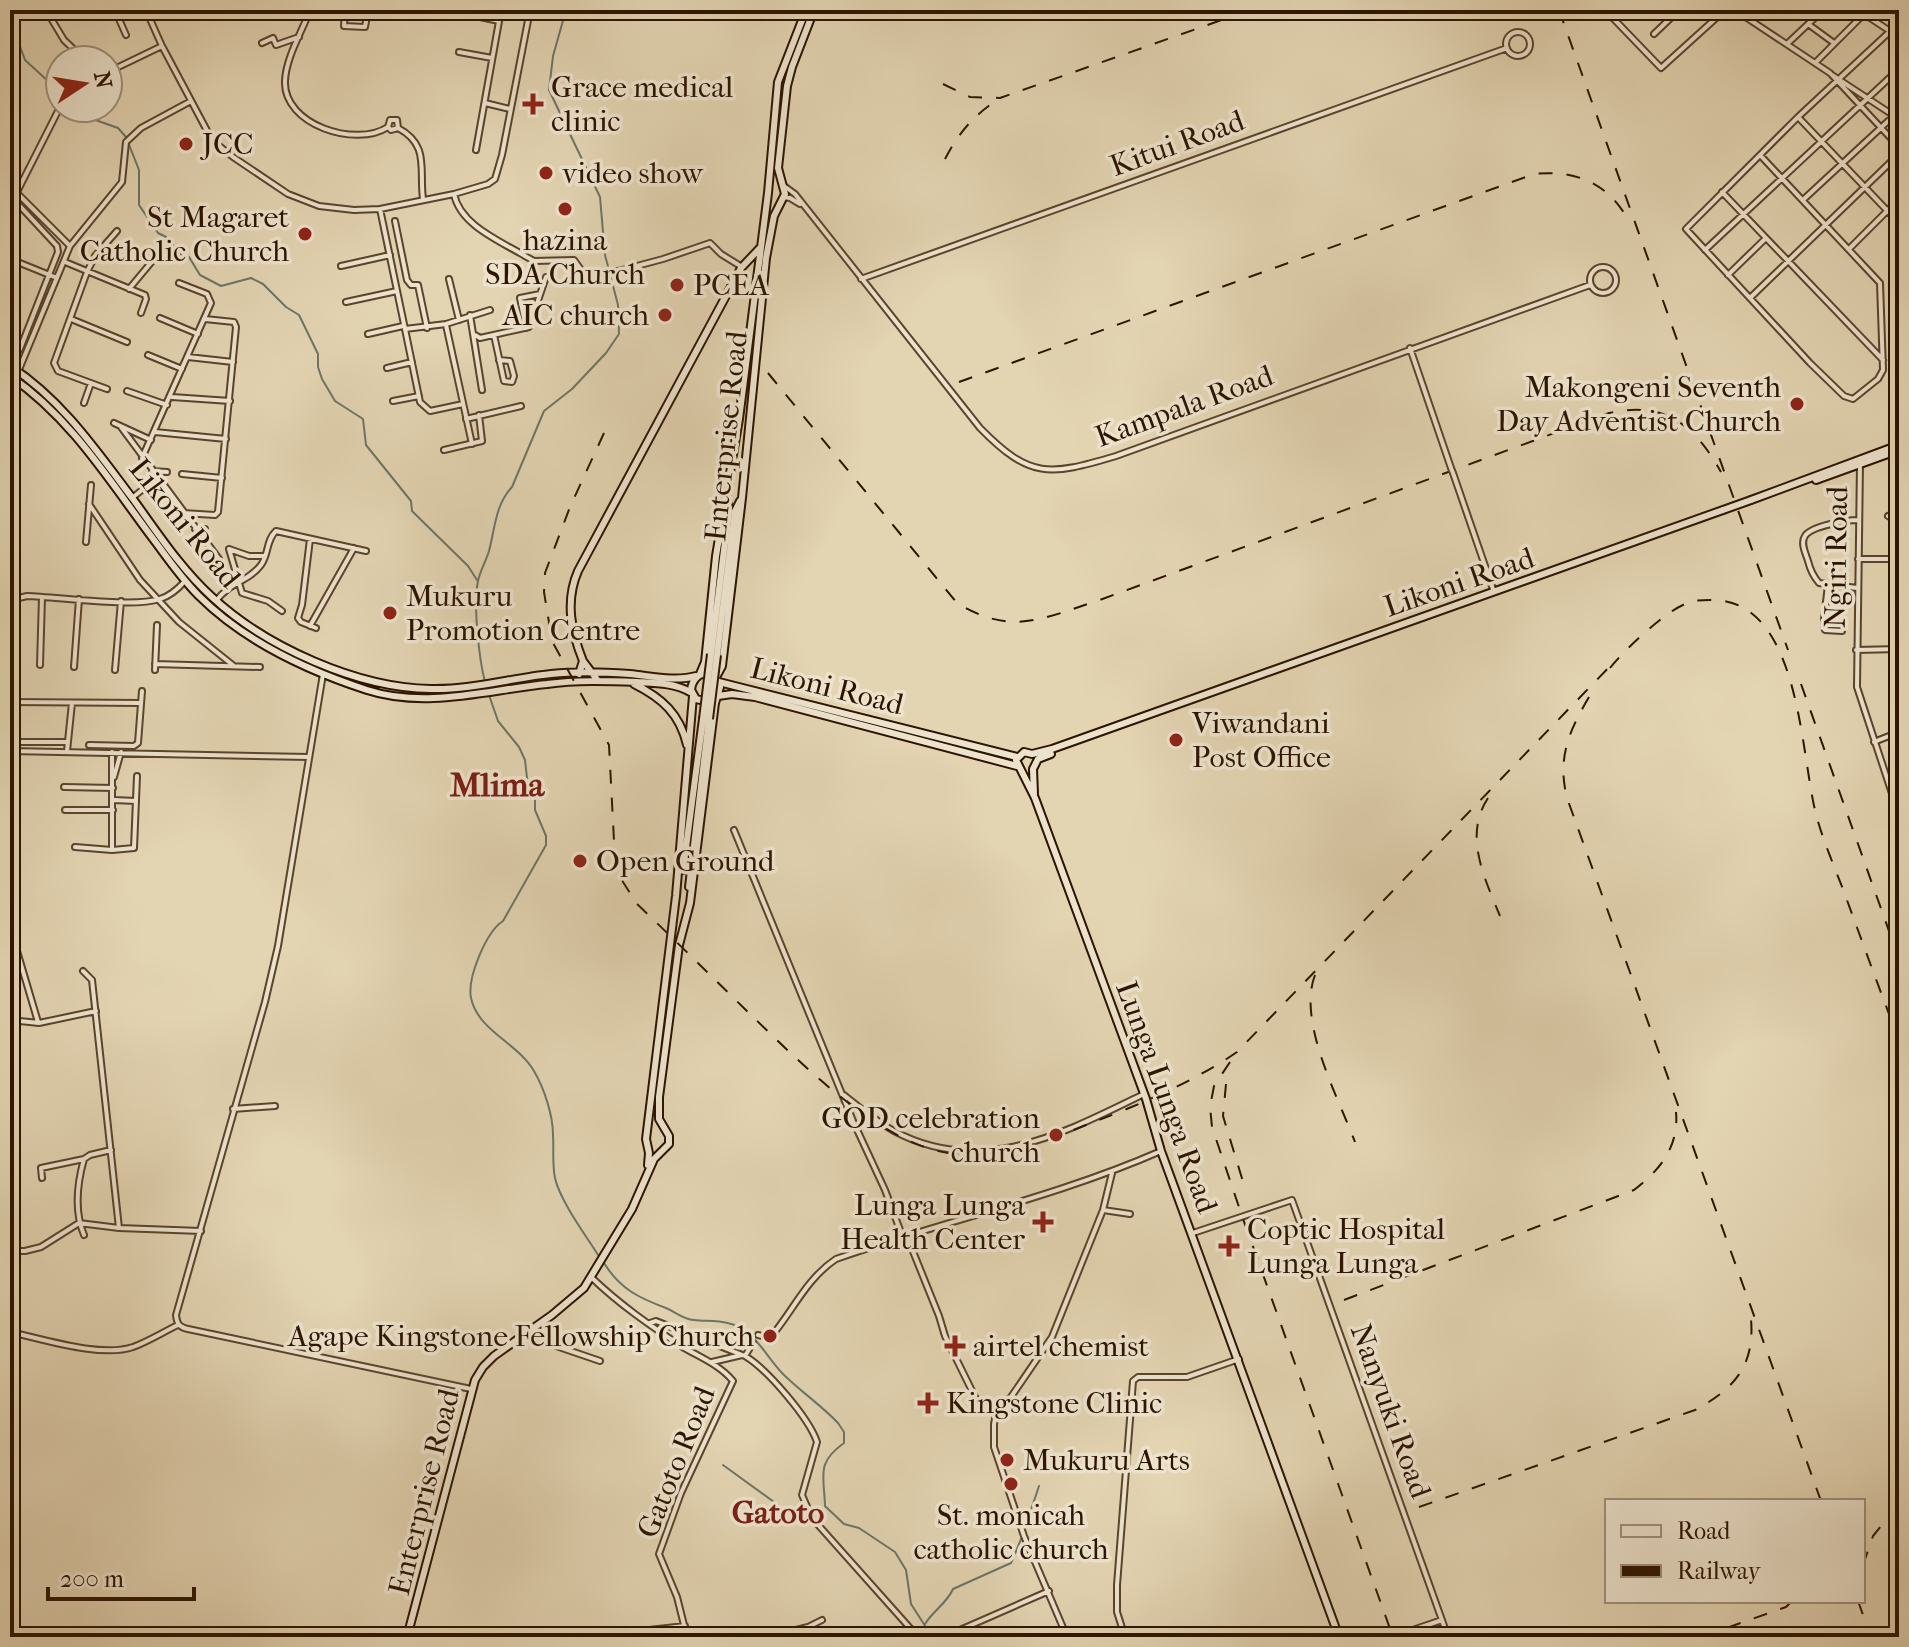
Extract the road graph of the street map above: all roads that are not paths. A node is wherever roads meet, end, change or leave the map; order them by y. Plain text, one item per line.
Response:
1 (46, 10) edge
2 (115, 10) edge
3 (146, 10) edge
4 (310, 10) edge
5 (345, 10) edge
6 (368, 10) edge
7 (501, 10) edge
8 (530, 10) edge
9 (806, 10) edge
10 (814, 10) edge
11 (1679, 10) edge
12 (1725, 10) edge
13 (1735, 10) edge
14 (1823, 10) edge
15 (1863, 11) edge
16 (461, 13) dead end
17 (1610, 15) dead end
18 (499, 21) junction
19 (1899, 23) edge
20 (1808, 24) junction
21 (1890, 31) junction
22 (1654, 34) dead end
23 (126, 35) dead end
24 (299, 37) junction
25 (1899, 37) edge
26 (262, 43) dead end
27 (1834, 43) junction
28 (68, 44) edge
29 (1786, 44) junction
30 (162, 46) junction
31 (1507, 48) junction
32 (459, 52) dead end
33 (492, 58) junction
34 (1815, 63) junction
35 (124, 64) edge
36 (1899, 69) edge
37 (1838, 80) junction
38 (1869, 98) junction
39 (191, 101) junction
40 (485, 103) junction
41 (1860, 106) junction
42 (511, 109) junction
43 (1899, 111) edge
44 (1798, 117) junction
45 (1896, 117) edge
46 (51, 124) edge
47 (388, 127) junction
48 (1880, 127) junction
49 (398, 128) junction
50 (1820, 140) junction
51 (1899, 147) edge
52 (476, 150) dead end
53 (1899, 154) edge
54 (1760, 155) junction
55 (1843, 164) junction
56 (1782, 177) junction
57 (784, 185) junction
58 (10, 186) edge
59 (1865, 188) junction
60 (768, 190) junction
61 (17, 192) junction
62 (1722, 192) junction
63 (454, 194) junction
64 (782, 198) junction
65 (1899, 199) edge
66 (423, 200) junction
67 (1804, 200) junction
68 (805, 208) junction
69 (380, 209) junction
70 (1887, 212) junction
71 (1743, 213) junction
72 (10, 219) edge
73 (395, 221) dead end
74 (1899, 223) edge
75 (1826, 224) junction
76 (117, 231) dead end
77 (1766, 238) junction
78 (70, 246) junction
79 (760, 248) junction
80 (1849, 249) junction
81 (1705, 250) junction
82 (159, 253) dead end
83 (390, 255) junction
84 (10, 259) edge
85 (1788, 261) junction
86 (64, 262) junction
87 (341, 266) dead end
88 (742, 267) junction
89 (87, 272) junction
90 (405, 272) junction
91 (48, 274) junction
92 (394, 274) junction
93 (1728, 275) junction
94 (546, 277) dead end
95 (57, 278) junction
96 (449, 279) dead end
97 (861, 279) junction
98 (179, 283) dead end
99 (1590, 285) junction
100 (129, 289) junction
101 (397, 291) junction
102 (540, 294) junction
103 (1750, 298) junction
104 (346, 302) dead end
105 (490, 310) dead end
106 (141, 313) dead end
107 (470, 315) junction
108 (160, 318) dead end
109 (71, 319) junction
110 (205, 319) junction
111 (459, 320) junction
112 (446, 324) junction
113 (404, 328) junction
114 (427, 328) junction
115 (526, 328) junction
116 (198, 334) junction
117 (368, 334) dead end
118 (475, 335) junction
119 (494, 335) junction
120 (127, 342) dead end
121 (10, 348) edge
122 (1410, 348) junction
123 (148, 355) dead end
124 (188, 357) junction
125 (499, 360) junction
126 (1883, 360) junction
127 (233, 362) junction
128 (412, 362) junction
129 (10, 366) edge
130 (387, 368) dead end
131 (182, 369) junction
132 (18, 372) junction
133 (12, 378) edge
134 (91, 383) junction
135 (107, 389) dead end
136 (482, 390) dead end
137 (127, 391) dead end
138 (419, 396) junction
139 (171, 397) junction
140 (230, 401) junction
141 (393, 401) dead end
142 (84, 403) dead end
143 (463, 404) junction
144 (167, 405) junction
145 (521, 406) dead end
146 (479, 415) junction
147 (466, 419) junction
148 (114, 423) dead end
149 (121, 427) junction
150 (155, 432) junction
151 (226, 439) junction
152 (151, 440) junction
153 (472, 444) junction
154 (1899, 448) edge
155 (444, 450) dead end
156 (142, 458) junction
157 (1860, 464) junction
158 (152, 471) junction
159 (167, 472) dead end
160 (182, 474) dead end
161 (157, 478) junction
162 (222, 478) junction
163 (91, 485) dead end
164 (726, 493) junction
165 (132, 498) junction
166 (742, 498) junction
167 (1752, 501) junction
168 (89, 504) junction
169 (1724, 511) junction
170 (183, 513) junction
171 (1888, 516) dead end
172 (1858, 520) junction
173 (1899, 523) edge
174 (195, 529) junction
175 (205, 529) dead end
176 (310, 539) junction
177 (86, 542) dead end
178 (354, 548) junction
179 (366, 551) dead end
180 (266, 555) junction
181 (219, 559) dead end
182 (1858, 559) junction
183 (1899, 559) edge
184 (185, 581) junction
185 (238, 582) junction
186 (1828, 585) junction
187 (1857, 588) junction
188 (1494, 592) junction
189 (42, 597) junction
190 (79, 599) junction
191 (158, 600) junction
192 (121, 601) junction
193 (216, 601) junction
194 (10, 609) edge
195 (282, 611) dead end
196 (157, 625) dead end
197 (1842, 631) dead end
198 (1358, 642) junction
199 (1899, 649) edge
200 (1856, 650) junction
201 (583, 661) junction
202 (40, 665) dead end
203 (234, 666) junction
204 (74, 667) dead end
205 (260, 667) dead end
206 (115, 670) dead end
207 (580, 671) junction
208 (590, 672) junction
209 (323, 674) junction
210 (698, 675) junction
211 (683, 678) junction
212 (717, 680) junction
213 (579, 681) junction
214 (598, 681) junction
215 (631, 682) junction
216 (682, 688) junction
217 (142, 691) dead end
218 (693, 695) junction
219 (717, 696) junction
220 (10, 702) edge
221 (72, 703) junction
222 (141, 703) junction
223 (1899, 732) edge
224 (69, 740) junction
225 (10, 742) edge
226 (1874, 742) junction
227 (89, 745) dead end
228 (10, 751) edge
229 (71, 751) junction
230 (112, 752) junction
231 (121, 752) junction
232 (1032, 754) junction
233 (309, 757) junction
234 (689, 757) junction
235 (1017, 757) junction
236 (1034, 766) junction
237 (1019, 768) junction
238 (137, 776) dead end
239 (113, 779) junction
240 (64, 787) dead end
241 (113, 788) junction
242 (1035, 798) junction
243 (113, 800) junction
244 (136, 801) junction
245 (65, 810) dead end
246 (113, 810) junction
247 (1899, 815) edge
248 (734, 830) dead end
249 (75, 847) dead end
250 (112, 850) junction
251 (676, 896) junction
252 (690, 903) junction
253 (17, 951) dead end
254 (83, 971) dead end
255 (96, 1011) junction
256 (10, 1020) edge
257 (39, 1023) junction
258 (1144, 1094) junction
259 (843, 1095) junction
260 (275, 1106) dead end
261 (233, 1109) junction
262 (663, 1130) junction
263 (648, 1133) junction
264 (648, 1147) junction
265 (111, 1150) junction
266 (661, 1151) junction
267 (1161, 1151) junction
268 (84, 1159) junction
269 (647, 1173) junction
270 (1112, 1173) junction
271 (42, 1178) dead end
272 (1103, 1210) junction
273 (1130, 1214) dead end
274 (79, 1223) junction
275 (119, 1228) junction
276 (201, 1231) junction
277 (1193, 1233) junction
278 (84, 1235) dead end
279 (910, 1236) junction
280 (903, 1238) junction
281 (10, 1251) edge
282 (591, 1277) junction
283 (650, 1323) junction
284 (178, 1325) junction
285 (10, 1332) edge
286 (528, 1332) junction
287 (758, 1335) dead end
288 (753, 1343) dead end
289 (744, 1355) junction
290 (1239, 1359) junction
291 (600, 1361) dead end
292 (712, 1362) junction
293 (472, 1390) junction
294 (997, 1409) junction
295 (1049, 1591) junction
296 (822, 1620) dead end
297 (1442, 1620) junction
298 (685, 1626) junction
299 (953, 1633) dead end
300 (407, 1637) edge
301 (639, 1637) edge
302 (687, 1637) edge
303 (768, 1637) edge
304 (918, 1637) edge
305 (1067, 1637) edge
306 (1125, 1637) edge
307 (1339, 1637) edge
308 (1392, 1637) edge
309 (1448, 1637) edge

1 - 28 street
2 - 23 street
3 - 30 street
4 - 24 street
5 - 6 street
7 - 18 street
8 - 42 street
9 - 60 main road, Enterprise Road
10 - 57 main road, Enterprise Road
11 - 22 street
12 - 17 street
13 - 29 street
14 - 20 street
15 - 21 street
15 - 27 street
16 - 18 street
18 - 33 street
19 - 21 street
20 - 27 street
20 - 29 street
21 - 25 street
21 - 37 street
24 - 26 street
24 - 47 street
27 - 34 street
29 - 34 street
30 - 35 street
30 - 39 street
31 - 31 street
31 - 97 street, Kitui Road
32 - 33 street
33 - 40 street
34 - 37 street
36 - 38 street
37 - 38 street
37 - 41 street
37 - 44 street
38 - 41 street
38 - 45 street
39 - 69 street
39 - 78 street
40 - 42 street
40 - 52 street
41 - 48 street
41 - 50 street
42 - 63 street
43 - 45 street
44 - 50 street
44 - 54 street
45 - 48 street
46 - 61 street
47 - 49 street
47 - 49 street
48 - 51 street
48 - 55 street
49 - 66 street
50 - 55 street
50 - 56 street
53 - 59 street
54 - 56 street
54 - 62 street
55 - 59 street
55 - 67 street
56 - 67 street
56 - 71 street
57 - 60 main road
57 - 64 main road, Enterprise Road
57 - 68 street, Kampala Road
58 - 61 street
59 - 70 street
59 - 75 street
60 - 64 main road
60 - 79 main road, Enterprise Road
61 - 78 street
62 - 71 street
62 - 81 street
63 - 66 street
63 - 88 street
64 - 68 street
64 - 166 main road, Enterprise Road
65 - 70 street
66 - 69 street
67 - 75 street
68 - 97 street, Kampala Road
69 - 83 street
70 - 74 street
70 - 80 street
71 - 77 street
71 - 81 street
72 - 91 street
73 - 90 street
75 - 80 street
75 - 85 street
76 - 89 street
77 - 85 street
77 - 93 street
78 - 86 street
79 - 88 main road, Enterprise Road
79 - 164 main road, Enterprise Road
80 - 126 street
81 - 93 street
82 - 100 street
83 - 87 street
83 - 92 street
84 - 91 street
85 - 103 street
85 - 126 street
86 - 89 street
86 - 95 street
88 - 201 main road, Enterprise Road
89 - 100 street
89 - 109 street
90 - 92 street
90 - 114 street
91 - 95 street
91 - 121 street
92 - 101 street
93 - 103 street
94 - 102 street
95 - 132 street
96 - 111 street
97 - 122 street, Kampala Road
98 - 110 street
99 - 99 street
99 - 122 street, Kampala Road
100 - 106 street
101 - 104 street
101 - 113 street
102 - 115 street
102 - 115 street
103 - 126 street
105 - 107 street
107 - 111 street
107 - 118 street
108 - 116 street
109 - 120 street
109 - 134 street
110 - 116 street
110 - 127 street
111 - 112 street
112 - 114 street
112 - 143 street
113 - 114 street
113 - 117 street
113 - 128 street
115 - 119 street
116 - 124 street
118 - 119 street
118 - 136 street
119 - 125 street
122 - 188 street
123 - 131 street
124 - 127 street
124 - 131 street
125 - 125 street
127 - 140 street
128 - 130 street
128 - 138 street
129 - 132 main road, Likoni Road
131 - 139 street
132 - 133 main road
132 - 165 main road, Likoni Road
133 - 184 main road, Likoni Road
134 - 135 street
134 - 142 street
137 - 144 street
138 - 141 street
138 - 143 street
139 - 140 street
139 - 144 street
140 - 151 street
143 - 147 street
144 - 150 street
145 - 146 street
146 - 147 street
146 - 153 street
147 - 153 street
148 - 149 street
149 - 152 street
149 - 156 street
150 - 151 street
150 - 152 street
151 - 162 street
152 - 156 street
153 - 155 street
154 - 157 main road, Likoni Road
154 - 167 main road, Likoni Road
156 - 158 street
157 - 167 main road, Likoni Road
157 - 172 street, Ngiri Road
158 - 159 street
158 - 161 street
160 - 162 street
161 - 165 street
161 - 170 street
162 - 170 street
163 - 168 street
164 - 210 main road, Enterprise Road
164 - 251 main road, bridge
165 - 193 main road, Likoni Road
166 - 212 main road, Enterprise Road
166 - 252 main road, bridge
167 - 169 main road, Likoni Road, bridge
168 - 177 street
168 - 191 street
169 - 188 main road, Likoni Road
169 - 198 main road, Likoni Road
170 - 174 street
171 - 173 street
172 - 182 street, Ngiri Road
172 - 186 street
174 - 175 street
174 - 181 street
176 - 178 street
176 - 178 street
176 - 180 street
178 - 179 street
180 - 185 street
180 - 185 street
182 - 183 street
182 - 187 street, Ngiri Road
184 - 191 street
184 - 209 main road, Likoni Road
185 - 193 street
185 - 195 street
186 - 187 street
186 - 197 street
187 - 200 street, Ngiri Road
188 - 198 main road, Likoni Road
189 - 190 street
189 - 194 street
189 - 202 street
190 - 192 street
190 - 204 street
191 - 192 street
191 - 203 street
192 - 206 street
193 - 207 main road, Likoni Road
196 - 203 street
198 - 232 main road, Likoni Road
198 - 236 main road, Likoni Road
199 - 200 street
200 - 226 street, Ngiri Road
201 - 207 main road
201 - 208 main road, Enterprise Road
203 - 205 street
207 - 208 main road, Likoni Road
207 - 213 main road
208 - 211 main road, Likoni Road
208 - 214 main road, Enterprise Road
209 - 213 main road, Likoni Road
209 - 233 street
210 - 211 main road, Likoni Road
210 - 212 main road
210 - 218 main road
211 - 216 main road
212 - 219 main road
212 - 235 main road, Likoni Road
213 - 214 main road, Likoni Road
214 - 215 main road, Likoni Road
215 - 216 main road, Likoni Road
215 - 234 main road
216 - 218 main road, Likoni Road
217 - 222 street
218 - 219 main road
218 - 234 main road
219 - 237 main road
219 - 252 main road
220 - 221 street
221 - 222 street
221 - 224 street
222 - 227 street
223 - 226 street
224 - 225 street
224 - 229 street
226 - 247 street, Ngiri Road
228 - 229 street
229 - 230 street
230 - 231 street
230 - 239 street
231 - 233 street
231 - 239 street
232 - 235 main road
232 - 236 main road
233 - 261 street
234 - 251 main road
235 - 237 main road
236 - 237 main road
236 - 242 main road, Lunga Lunga Road
237 - 242 main road, Lunga Lunga Road
238 - 244 street
239 - 241 street
240 - 241 street
241 - 243 street
242 - 258 main road, Lunga Lunga Road
243 - 244 street
243 - 246 street
244 - 250 street
245 - 246 street
246 - 250 street
248 - 259 street
249 - 250 street
251 - 263 main road
252 - 262 main road
253 - 257 street
254 - 255 street
255 - 257 street
255 - 265 street
256 - 257 street
258 - 259 street
258 - 267 main road, Lunga Lunga Road
259 - 280 street
260 - 261 street
261 - 276 street
262 - 263 main road
262 - 266 main road
263 - 264 main road
264 - 266 main road
264 - 269 main road
265 - 268 street
265 - 275 street
266 - 269 main road
267 - 270 street
267 - 277 main road, Lunga Lunga Road
268 - 271 street
268 - 274 street
269 - 282 main road, Enterprise Road
270 - 272 street
270 - 279 street
272 - 273 street
272 - 294 street
274 - 275 street
274 - 278 street
274 - 281 street
275 - 276 street
276 - 284 street
277 - 290 main road, Lunga Lunga Road
277 - 297 street, Nanyuki Road
279 - 280 street
279 - 294 street
280 - 287 street
282 - 283 street, Gatoto Road
282 - 286 main road, Enterprise Road
283 - 289 street
283 - 292 street, Gatoto Road
284 - 285 street
284 - 293 street
286 - 291 street
286 - 293 main road, Enterprise Road
288 - 289 street
289 - 292 street
289 - 304 street
290 - 306 street
290 - 307 main road, Lunga Lunga Road
292 - 298 street, Gatoto Road
293 - 300 main road, Enterprise Road
294 - 295 street
295 - 299 street
295 - 305 street
296 - 303 street
297 - 308 street
297 - 309 street, Nanyuki Road
298 - 301 street
298 - 302 street, Gatoto Road

